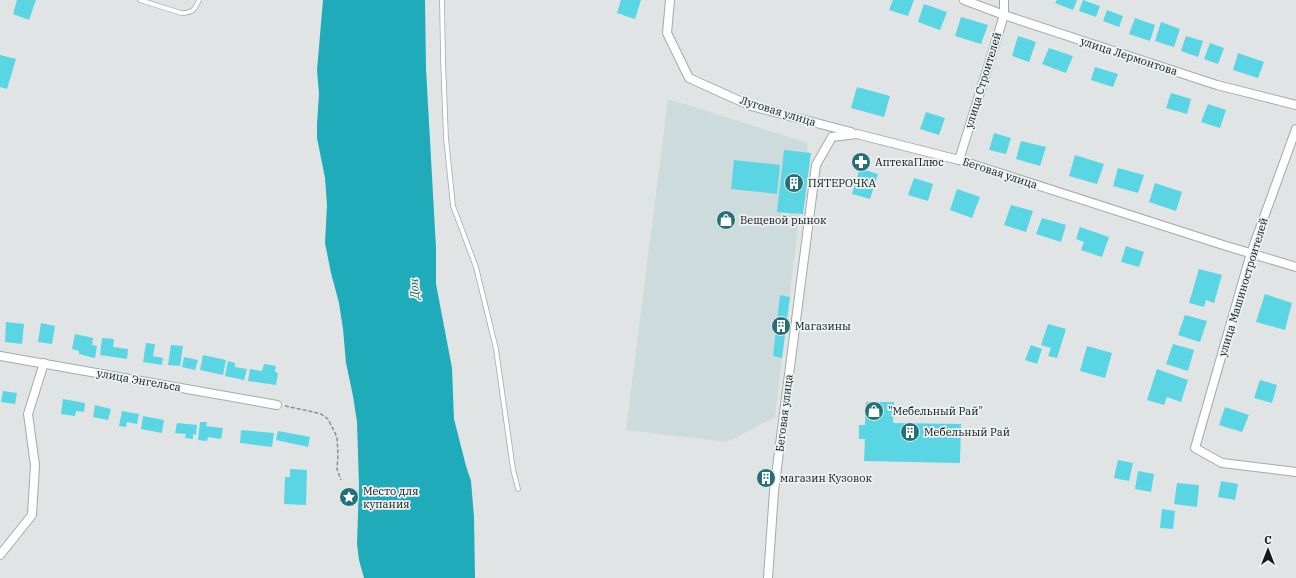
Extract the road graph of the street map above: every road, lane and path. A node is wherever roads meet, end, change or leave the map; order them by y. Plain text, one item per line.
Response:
1 (140, 0) edge
2 (199, 0) edge
3 (442, 0) edge
4 (670, 0) edge
5 (964, 0) edge
6 (1004, 0) edge
7 (1004, 15) junction
8 (1296, 105) edge
9 (1296, 129) edge
10 (857, 134) junction
11 (959, 160) junction
12 (1251, 253) junction
13 (1296, 267) edge
14 (0, 356) edge
15 (44, 364) junction
16 (277, 405) joint
17 (1296, 472) edge
18 (341, 480) dead end
19 (518, 489) dead end
20 (0, 555) edge
21 (768, 578) edge

1 - 2 lane
3 - 19 lane
4 - 10 street, Луговая улица
5 - 7 street, улица Лермонтова
6 - 7 street, улица Строителей
7 - 8 street, улица Лермонтова
7 - 11 street, улица Строителей
9 - 12 street, улица Машиностроителей
10 - 11 street, Беговая улица
10 - 21 street, Беговая улица
11 - 12 street, Беговая улица
12 - 13 street, Беговая улица
12 - 17 street, улица Машиностроителей
14 - 15 street, улица Энгельса
15 - 16 street, улица Энгельса
15 - 20 street
16 - 18 path

